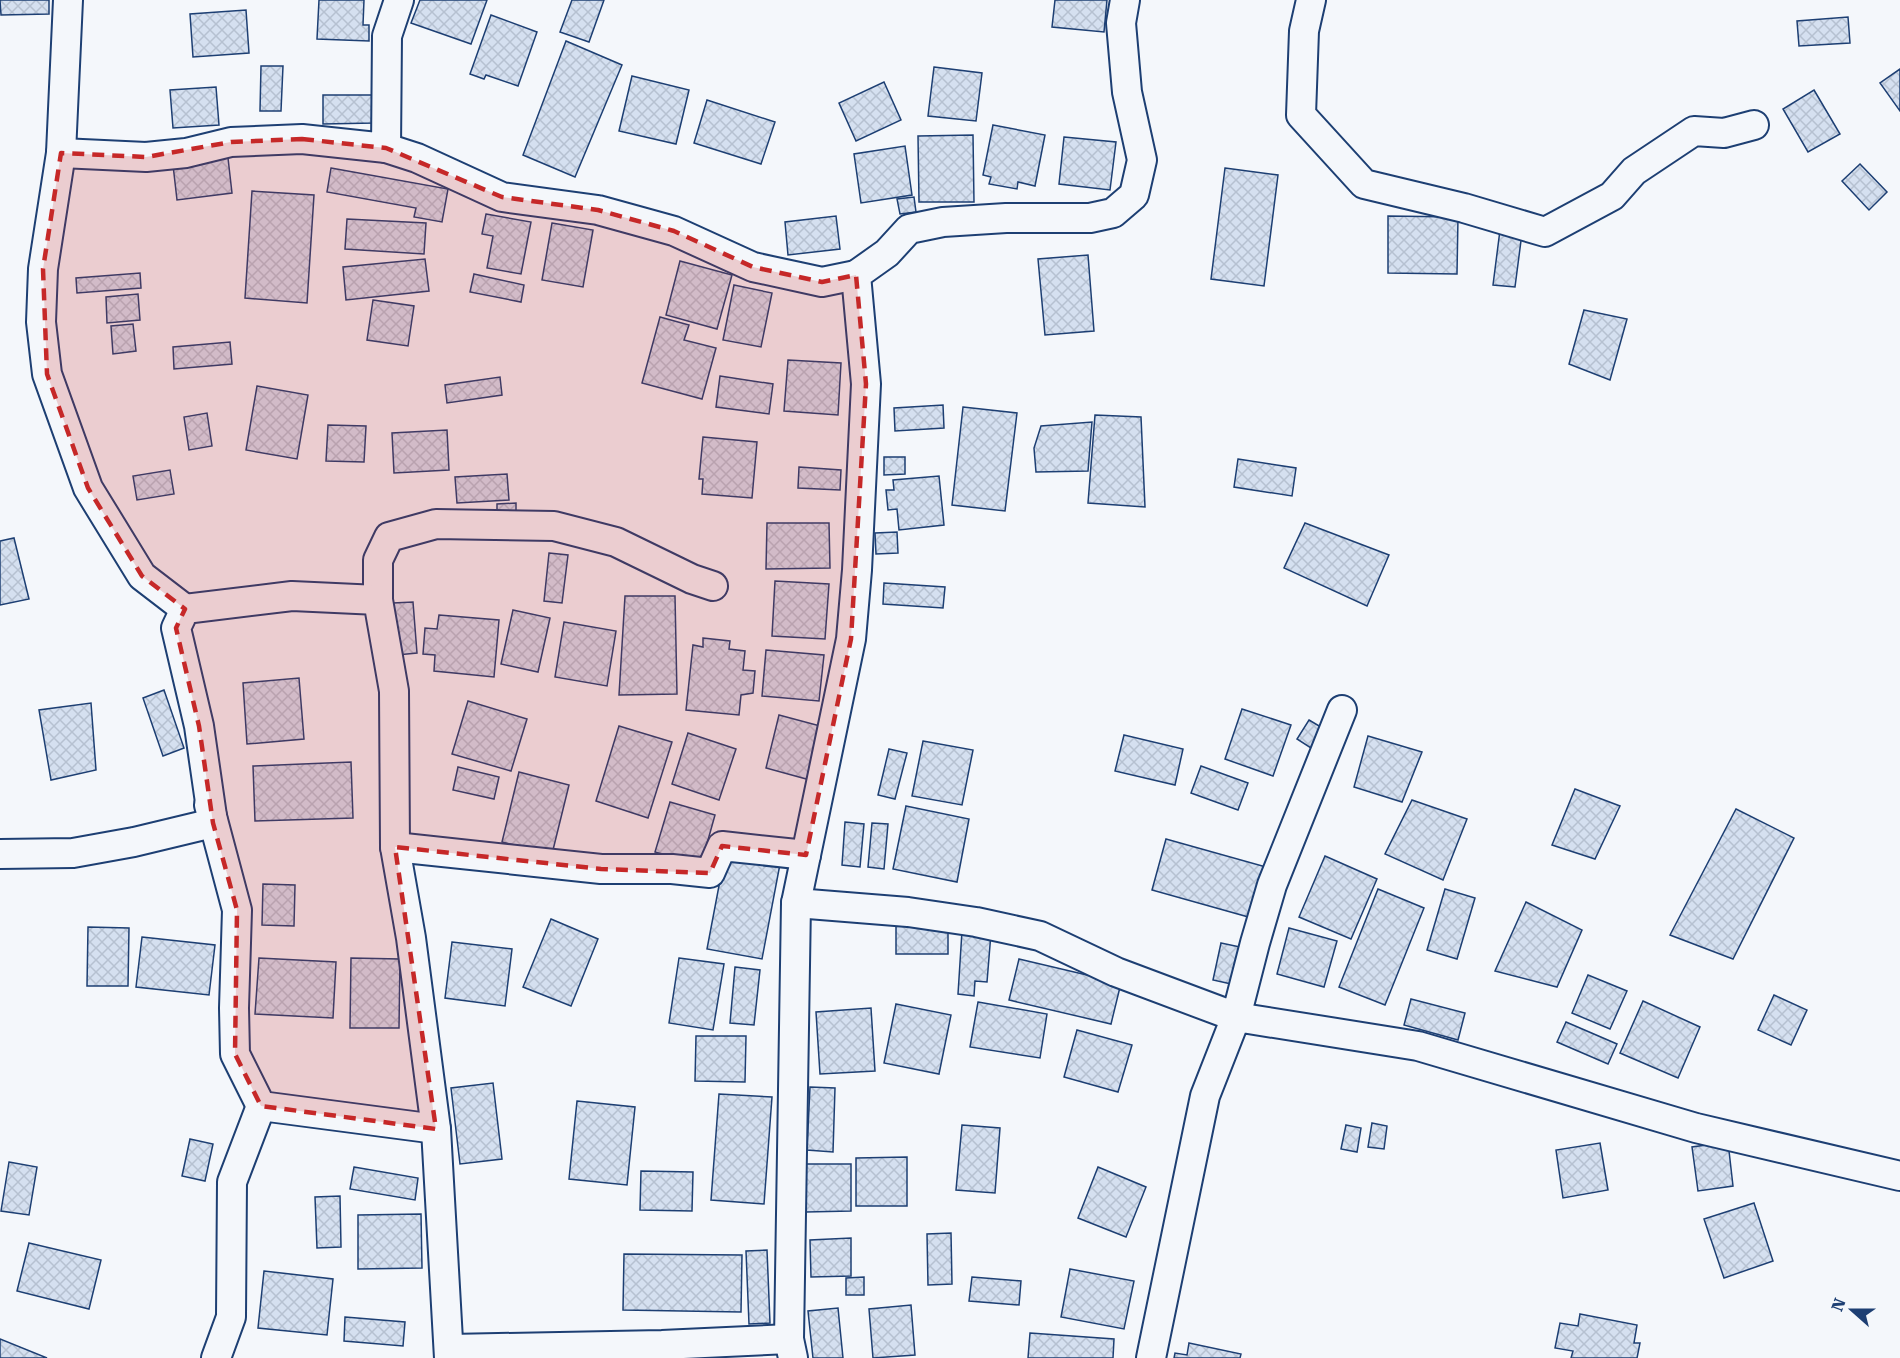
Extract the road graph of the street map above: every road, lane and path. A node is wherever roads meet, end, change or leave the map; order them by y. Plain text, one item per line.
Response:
1 (68, 0) edge
2 (399, 0) edge
3 (1125, 0) edge
4 (1311, 0) edge
5 (1754, 125) dead end
6 (386, 148) junction
7 (61, 153) junction
8 (856, 275) junction
9 (713, 586) dead end
10 (378, 600) junction
11 (185, 609) junction
12 (1342, 710) dead end
13 (213, 823) junction
14 (395, 846) junction
15 (0, 855) edge
16 (806, 855) junction
17 (796, 903) junction
18 (1236, 1017) junction
19 (261, 1106) junction
20 (436, 1129) junction
21 (1900, 1176) edge
22 (791, 1348) edge
23 (449, 1354) edge
24 (216, 1358) edge
25 (1151, 1358) edge

1 - 7 street
2 - 6 street
3 - 8 street
4 - 5 street
6 - 7 street
6 - 8 street
7 - 11 street
8 - 16 street
9 - 10 street
10 - 11 street
10 - 14 street
11 - 13 street
12 - 18 street
13 - 15 street
13 - 19 street
14 - 16 street
14 - 20 street
16 - 17 street
17 - 18 street
17 - 22 street
18 - 21 street
18 - 25 street
19 - 20 street
19 - 24 street
20 - 23 street
22 - 23 street

